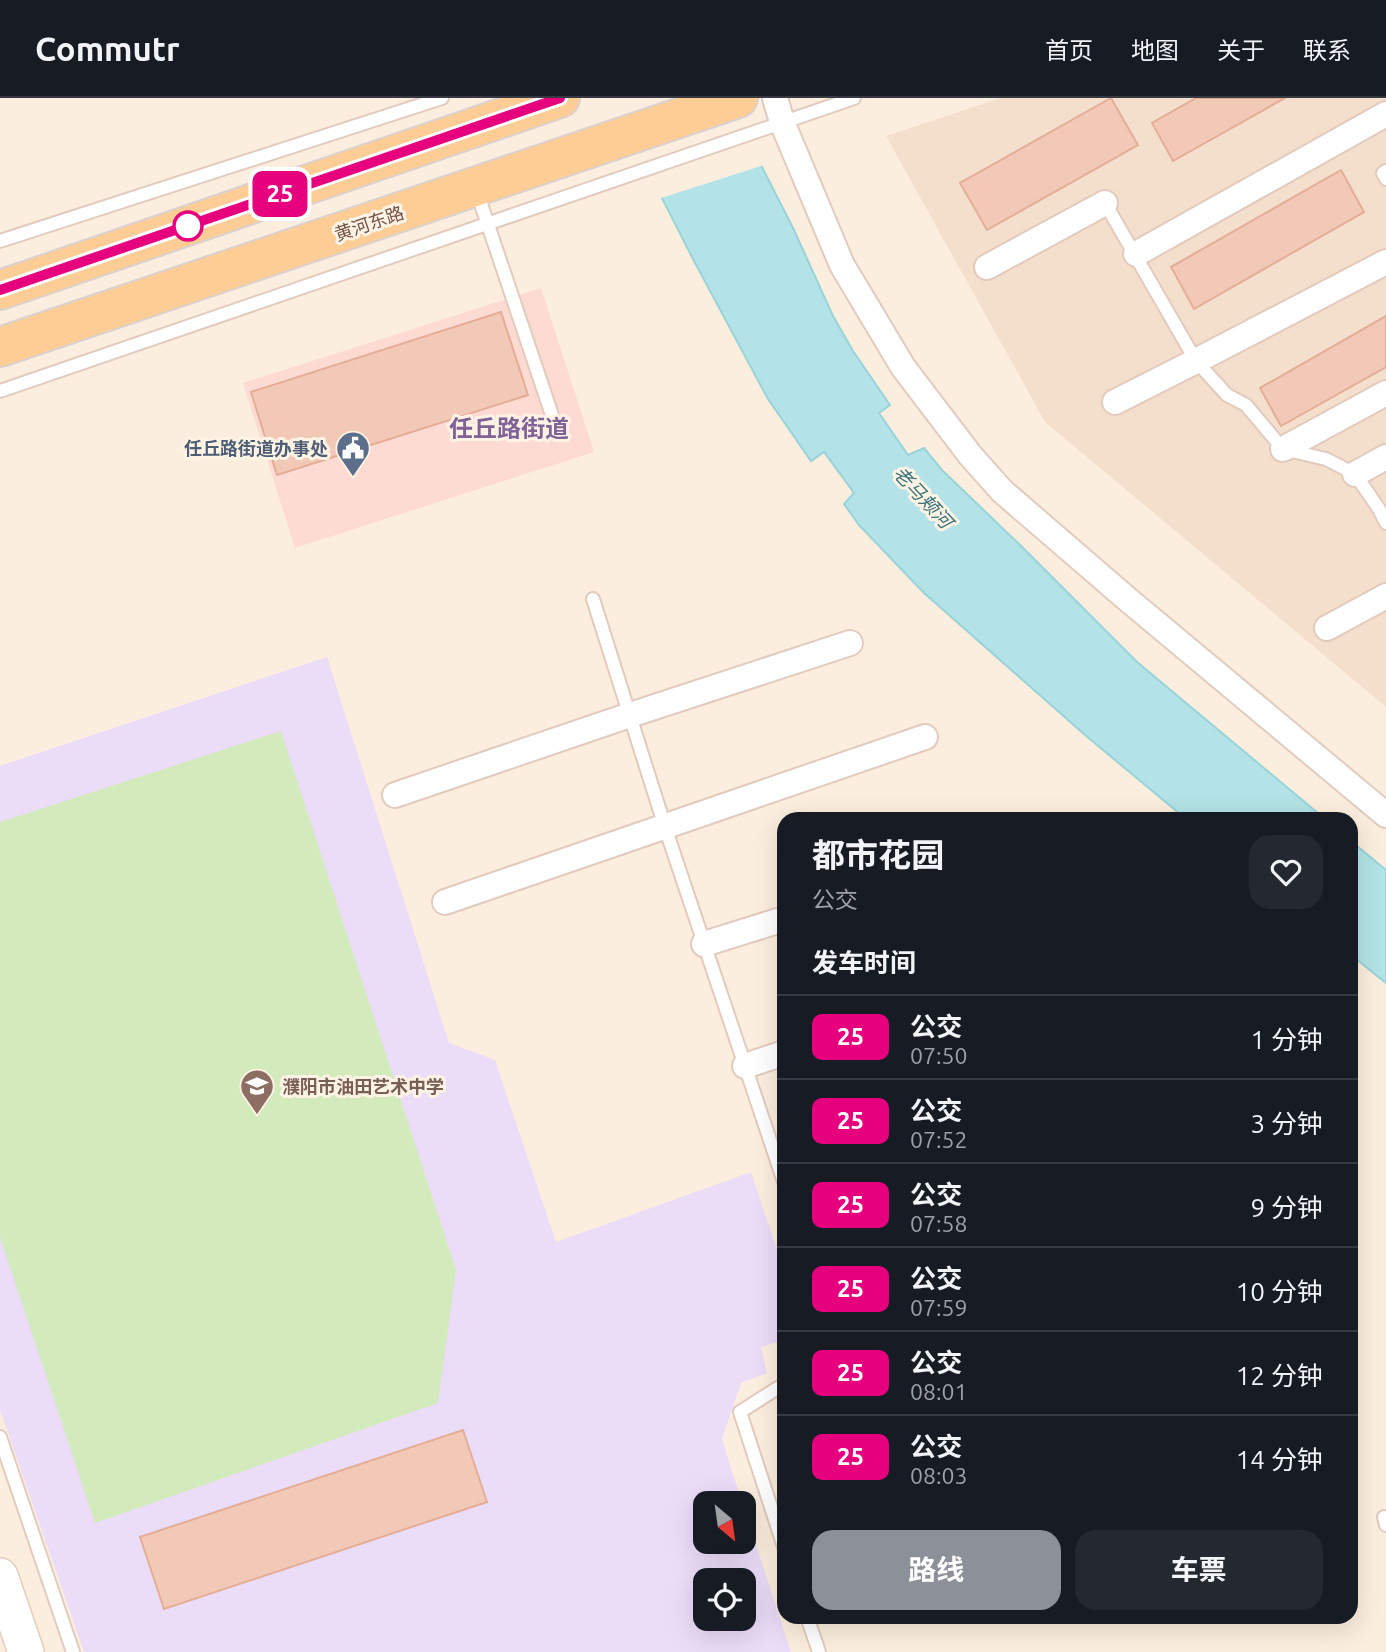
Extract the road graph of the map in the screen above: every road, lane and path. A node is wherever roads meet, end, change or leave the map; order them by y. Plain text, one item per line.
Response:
1 (442, 98) edge
2 (738, 98) edge
3 (775, 98) edge
4 (853, 98) edge
5 (542, 101) edge
6 (1386, 114) edge
7 (775, 125) junction
8 (1386, 171) edge
9 (1386, 179) edge
10 (475, 187) junction
11 (1105, 203) joint
12 (487, 223) junction
13 (0, 240) edge
14 (1136, 254) junction
15 (1386, 262) edge
16 (987, 267) dead end
17 (0, 290) edge
18 (0, 347) edge
19 (1196, 361) junction
20 (0, 391) edge
21 (1386, 393) edge
22 (1115, 402) dead end
23 (556, 428) dead end
24 (1283, 449) junction
25 (1386, 457) edge
26 (1355, 474) junction
27 (1386, 523) edge
28 (1386, 596) edge
29 (593, 599) dead end
30 (1327, 628) dead end
31 (850, 643) dead end
32 (630, 715) junction
33 (925, 737) dead end
34 (395, 795) dead end
35 (1386, 815) edge
36 (665, 827) junction
37 (445, 902) dead end
38 (777, 921) edge
39 (704, 944) junction
40 (777, 1056) edge
41 (745, 1066) junction
42 (777, 1161) edge
43 (777, 1388) edge
44 (0, 1437) edge
45 (777, 1526) edge
46 (0, 1576) edge
47 (809, 1624) edge
48 (26, 1652) edge
49 (73, 1652) edge
50 (819, 1652) edge

1 - 13 lane
2 - 10 main road, 黄河东路
3 - 7 street
4 - 7 lane
5 - 17 main road
6 - 14 street
7 - 12 lane
7 - 35 street
8 - 9 lane
10 - 12 lane
10 - 18 main road, 黄河东路
11 - 14 lane
11 - 16 street
12 - 20 lane
12 - 23 lane
14 - 19 lane
15 - 19 street
19 - 22 street
19 - 24 lane
21 - 24 street
24 - 26 lane
25 - 26 street
26 - 27 lane
28 - 30 street
29 - 32 lane
31 - 32 street
32 - 34 street
32 - 36 lane
33 - 36 street
36 - 37 street
36 - 39 lane
38 - 39 street
39 - 41 lane
40 - 41 street
41 - 42 lane
43 - 45 lane
44 - 49 lane
46 - 48 street
47 - 50 lane

